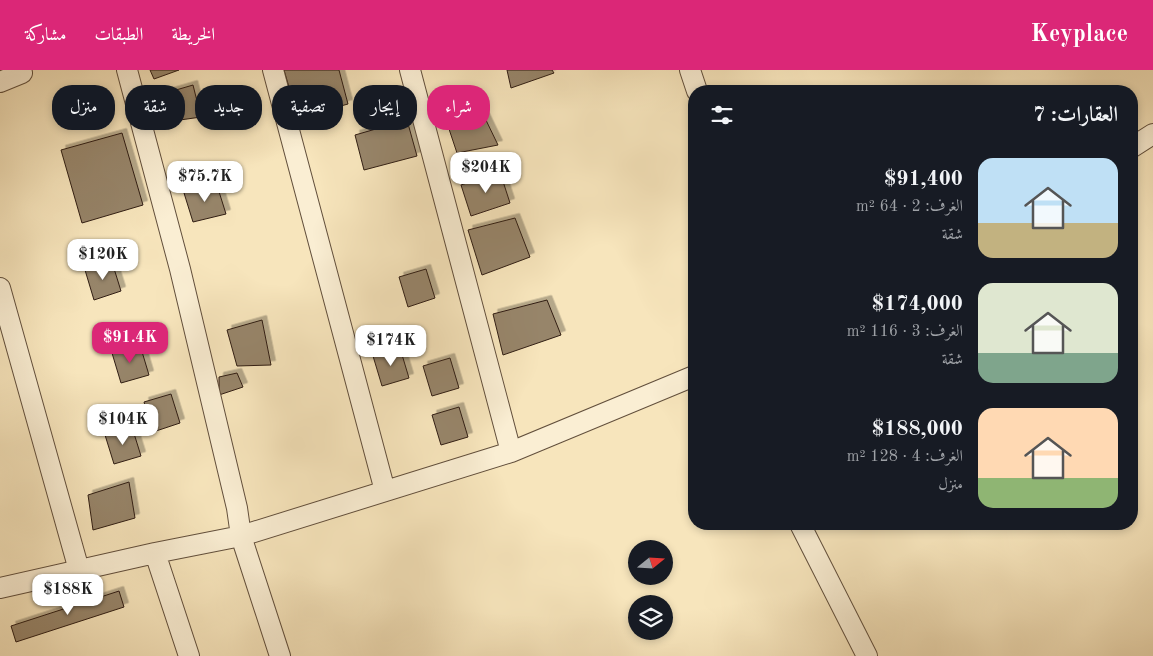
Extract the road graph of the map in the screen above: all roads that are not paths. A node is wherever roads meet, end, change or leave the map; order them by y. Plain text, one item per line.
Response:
1 (127, 70) edge
2 (273, 70) edge
3 (410, 70) edge
4 (690, 70) edge
5 (22, 73) dead end
6 (0, 82) edge
7 (695, 85) edge
8 (1153, 134) edge
9 (1138, 144) edge
10 (0, 288) edge
11 (688, 378) edge
12 (511, 452) junction
13 (385, 491) junction
14 (803, 530) edge
15 (241, 536) junction
16 (155, 552) junction
17 (79, 570) junction
18 (0, 588) edge
19 (189, 656) edge
20 (280, 656) edge
21 (867, 656) edge

1 - 15 street
2 - 13 street
3 - 12 street
4 - 7 street
5 - 6 street
8 - 9 street
10 - 17 street
11 - 12 street
12 - 13 street
13 - 15 street
14 - 21 street
15 - 16 street
15 - 20 street
16 - 17 street
16 - 19 street
17 - 18 street

